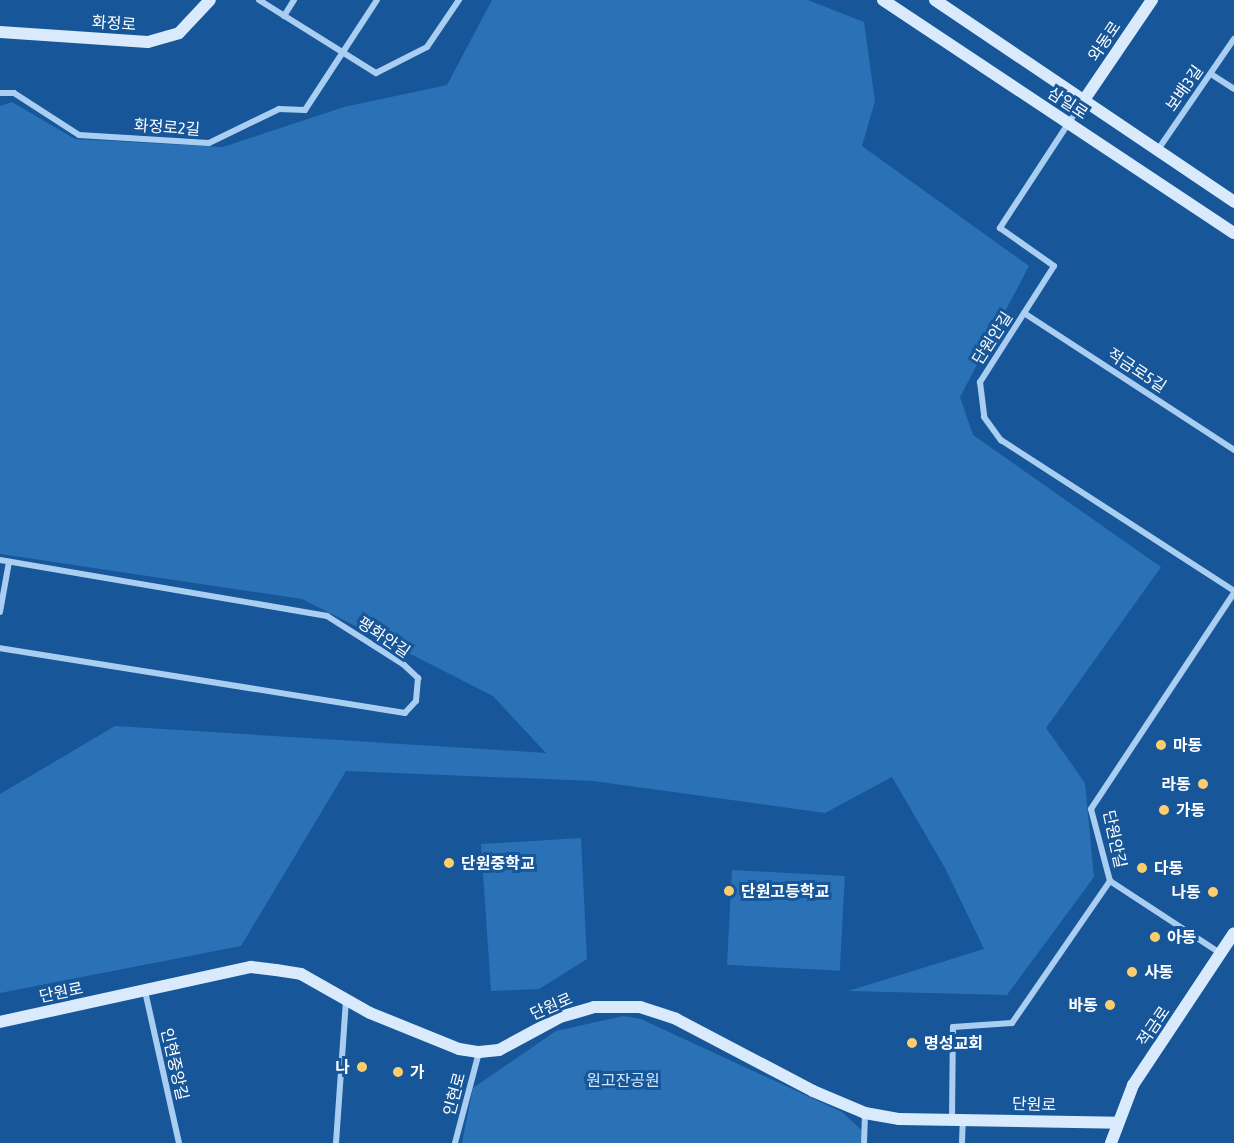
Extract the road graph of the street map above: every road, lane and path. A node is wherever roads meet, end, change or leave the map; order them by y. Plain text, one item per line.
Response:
1 (210, 0) edge
2 (259, 0) edge
3 (294, 0) edge
4 (377, 0) edge
5 (459, 0) edge
6 (883, 0) edge
7 (935, 0) edge
8 (1152, 0) edge
9 (284, 16) junction
10 (0, 32) edge
11 (1234, 39) edge
12 (342, 54) junction
13 (1211, 74) junction
14 (1234, 90) edge
15 (0, 93) edge
16 (1084, 100) junction
17 (1070, 123) junction
18 (1157, 152) junction
19 (1234, 202) edge
20 (1234, 233) edge
21 (1024, 312) junction
22 (1234, 450) edge
23 (0, 560) edge
24 (9, 562) junction
25 (1234, 592) edge
26 (0, 612) edge
27 (0, 648) edge
28 (1110, 881) junction
29 (1233, 935) edge
30 (1220, 953) junction
31 (145, 991) junction
32 (346, 998) junction
33 (0, 1022) edge
34 (479, 1052) junction
35 (865, 1113) junction
36 (958, 1118) junction
37 (1118, 1123) junction
38 (179, 1143) edge
39 (336, 1143) edge
40 (455, 1143) edge
41 (864, 1143) edge
42 (962, 1143) edge
43 (1111, 1143) edge

1 - 10 street, 화정로
2 - 9 street
3 - 9 street
4 - 12 street
5 - 12 street
6 - 17 street, 삼일로
7 - 16 street, 삼일로
8 - 16 street, 와동로
9 - 12 street
11 - 13 street, 보배3길
12 - 15 street, 화정로2길
13 - 14 street
13 - 18 street, 보배3길
16 - 17 street, 단원안길
16 - 18 street, 삼일로
17 - 20 street, 삼일로
17 - 21 street, 단원안길
18 - 19 street, 삼일로
21 - 22 street, 적금로5길
21 - 25 street, 단원안길
23 - 24 street, 평화안길
24 - 26 street
24 - 27 street, 평화안길
25 - 28 street, 단원안길
28 - 30 street
28 - 36 street, 단원안길
29 - 30 street, 적금로
30 - 37 street, 적금로
31 - 32 street, 단원로
31 - 33 street, 단원로
31 - 38 street, 인현중앙길
32 - 34 street, 단원로
32 - 39 street
34 - 35 street, 단원로
34 - 40 street, 인현로
35 - 36 street, 단원로
35 - 41 street
36 - 37 street, 단원로
36 - 42 street
37 - 43 street, 적금로

